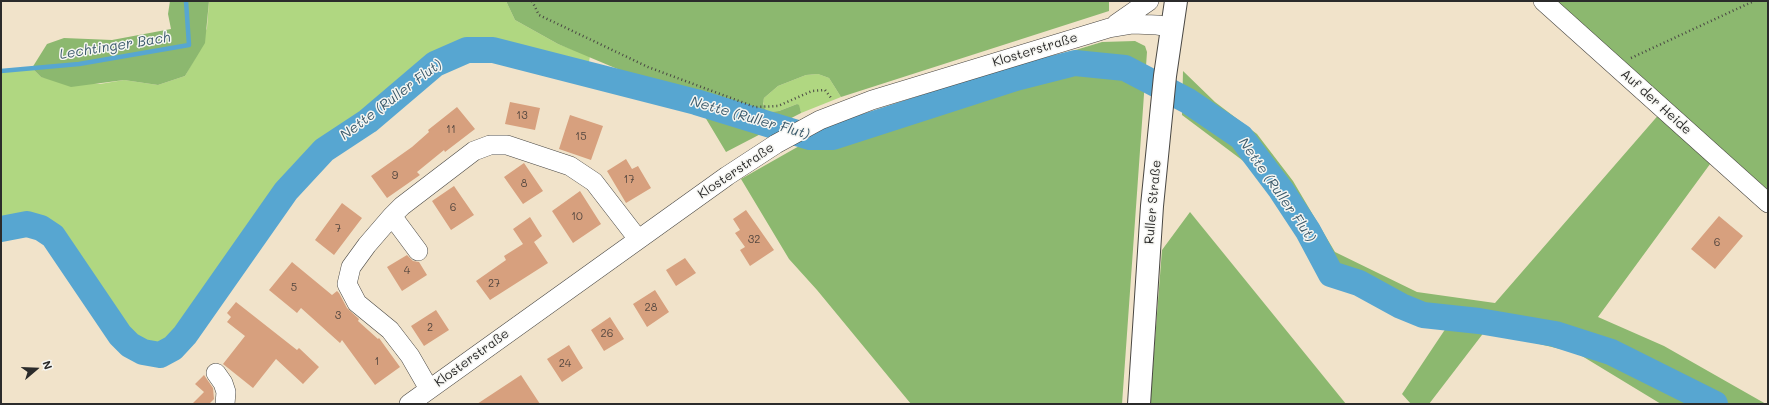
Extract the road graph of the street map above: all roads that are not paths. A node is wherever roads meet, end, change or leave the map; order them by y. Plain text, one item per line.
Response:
1 (1149, 1) edge
2 (1176, 1) edge
3 (1543, 1) edge
4 (1171, 27) junction
5 (1109, 28) junction
6 (1768, 203) edge
7 (392, 216) junction
8 (638, 239) junction
9 (418, 251) dead end
10 (216, 373) dead end
11 (429, 389) junction
12 (226, 404) edge
13 (409, 404) edge
14 (1139, 404) edge

1 - 5 street, Klosterstraße
2 - 4 main road, Ruller Straße
3 - 6 street, Auf der Heide
4 - 5 street, Klosterstraße
4 - 14 main road, Ruller Straße
5 - 8 street, Klosterstraße
7 - 8 street
7 - 9 street
7 - 11 street
8 - 11 street, Klosterstraße
10 - 12 street
11 - 13 street, Klosterstraße

